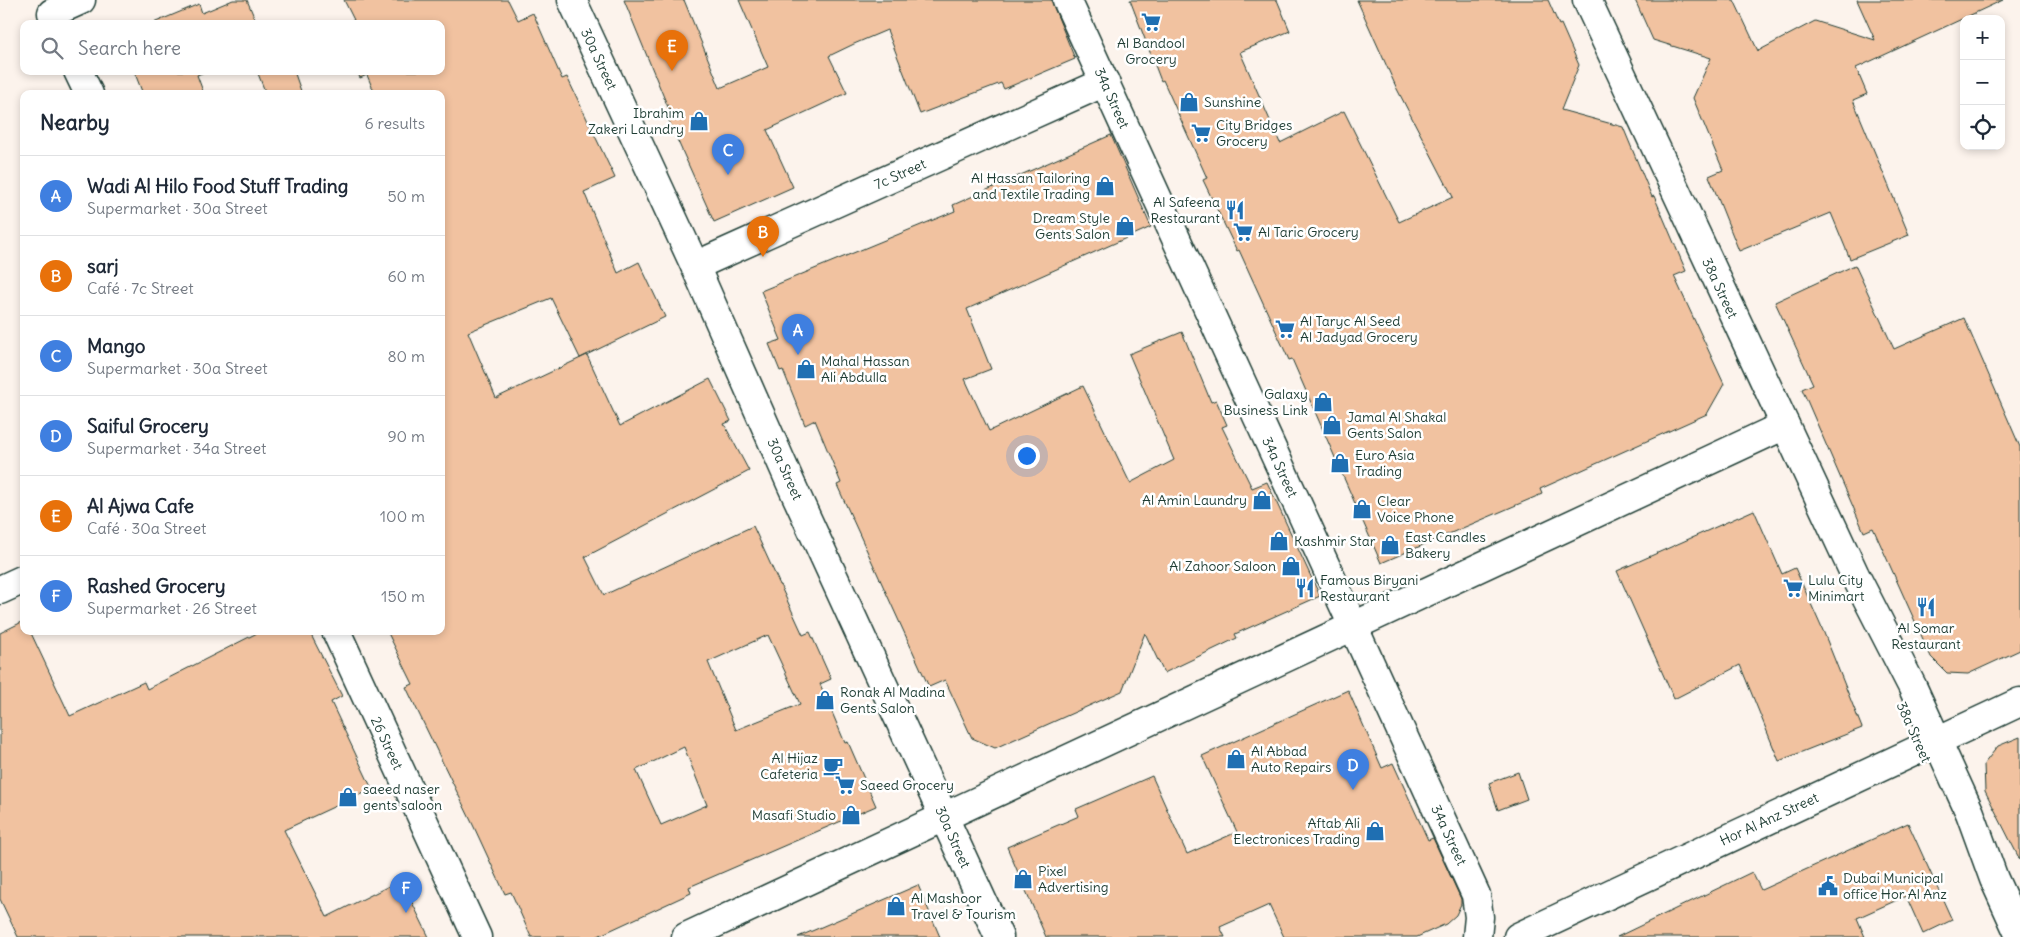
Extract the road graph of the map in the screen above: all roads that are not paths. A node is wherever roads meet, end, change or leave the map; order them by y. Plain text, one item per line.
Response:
1 (81, 0) edge
2 (572, 0) edge
3 (1067, 0) edge
4 (1587, 0) edge
5 (51, 12) edge
6 (80, 75) edge
7 (1105, 82) junction
8 (87, 90) edge
9 (695, 266) junction
10 (1785, 425) junction
11 (20, 581) edge
12 (0, 590) edge
13 (1353, 626) junction
14 (338, 635) edge
15 (2020, 702) edge
16 (1929, 744) junction
17 (945, 818) junction
18 (1530, 934) edge
19 (2020, 936) edge
20 (477, 937) edge
21 (686, 937) edge
22 (999, 937) edge
23 (1477, 937) edge

1 - 5 street
2 - 9 street, 30a Street
3 - 7 street, 34a Street
4 - 10 street, 38a Street
6 - 8 street
7 - 9 street, 7c Street
7 - 13 street, 34a Street
9 - 17 street, 30a Street
10 - 13 street
10 - 16 street, 38a Street
11 - 12 street
13 - 17 street
13 - 23 street, 34a Street
14 - 20 street, 26 Street
15 - 16 street, Hor Al Anz Street
16 - 18 street, Hor Al Anz Street
16 - 19 street, 38a Street
17 - 21 street
17 - 22 street, 30a Street

